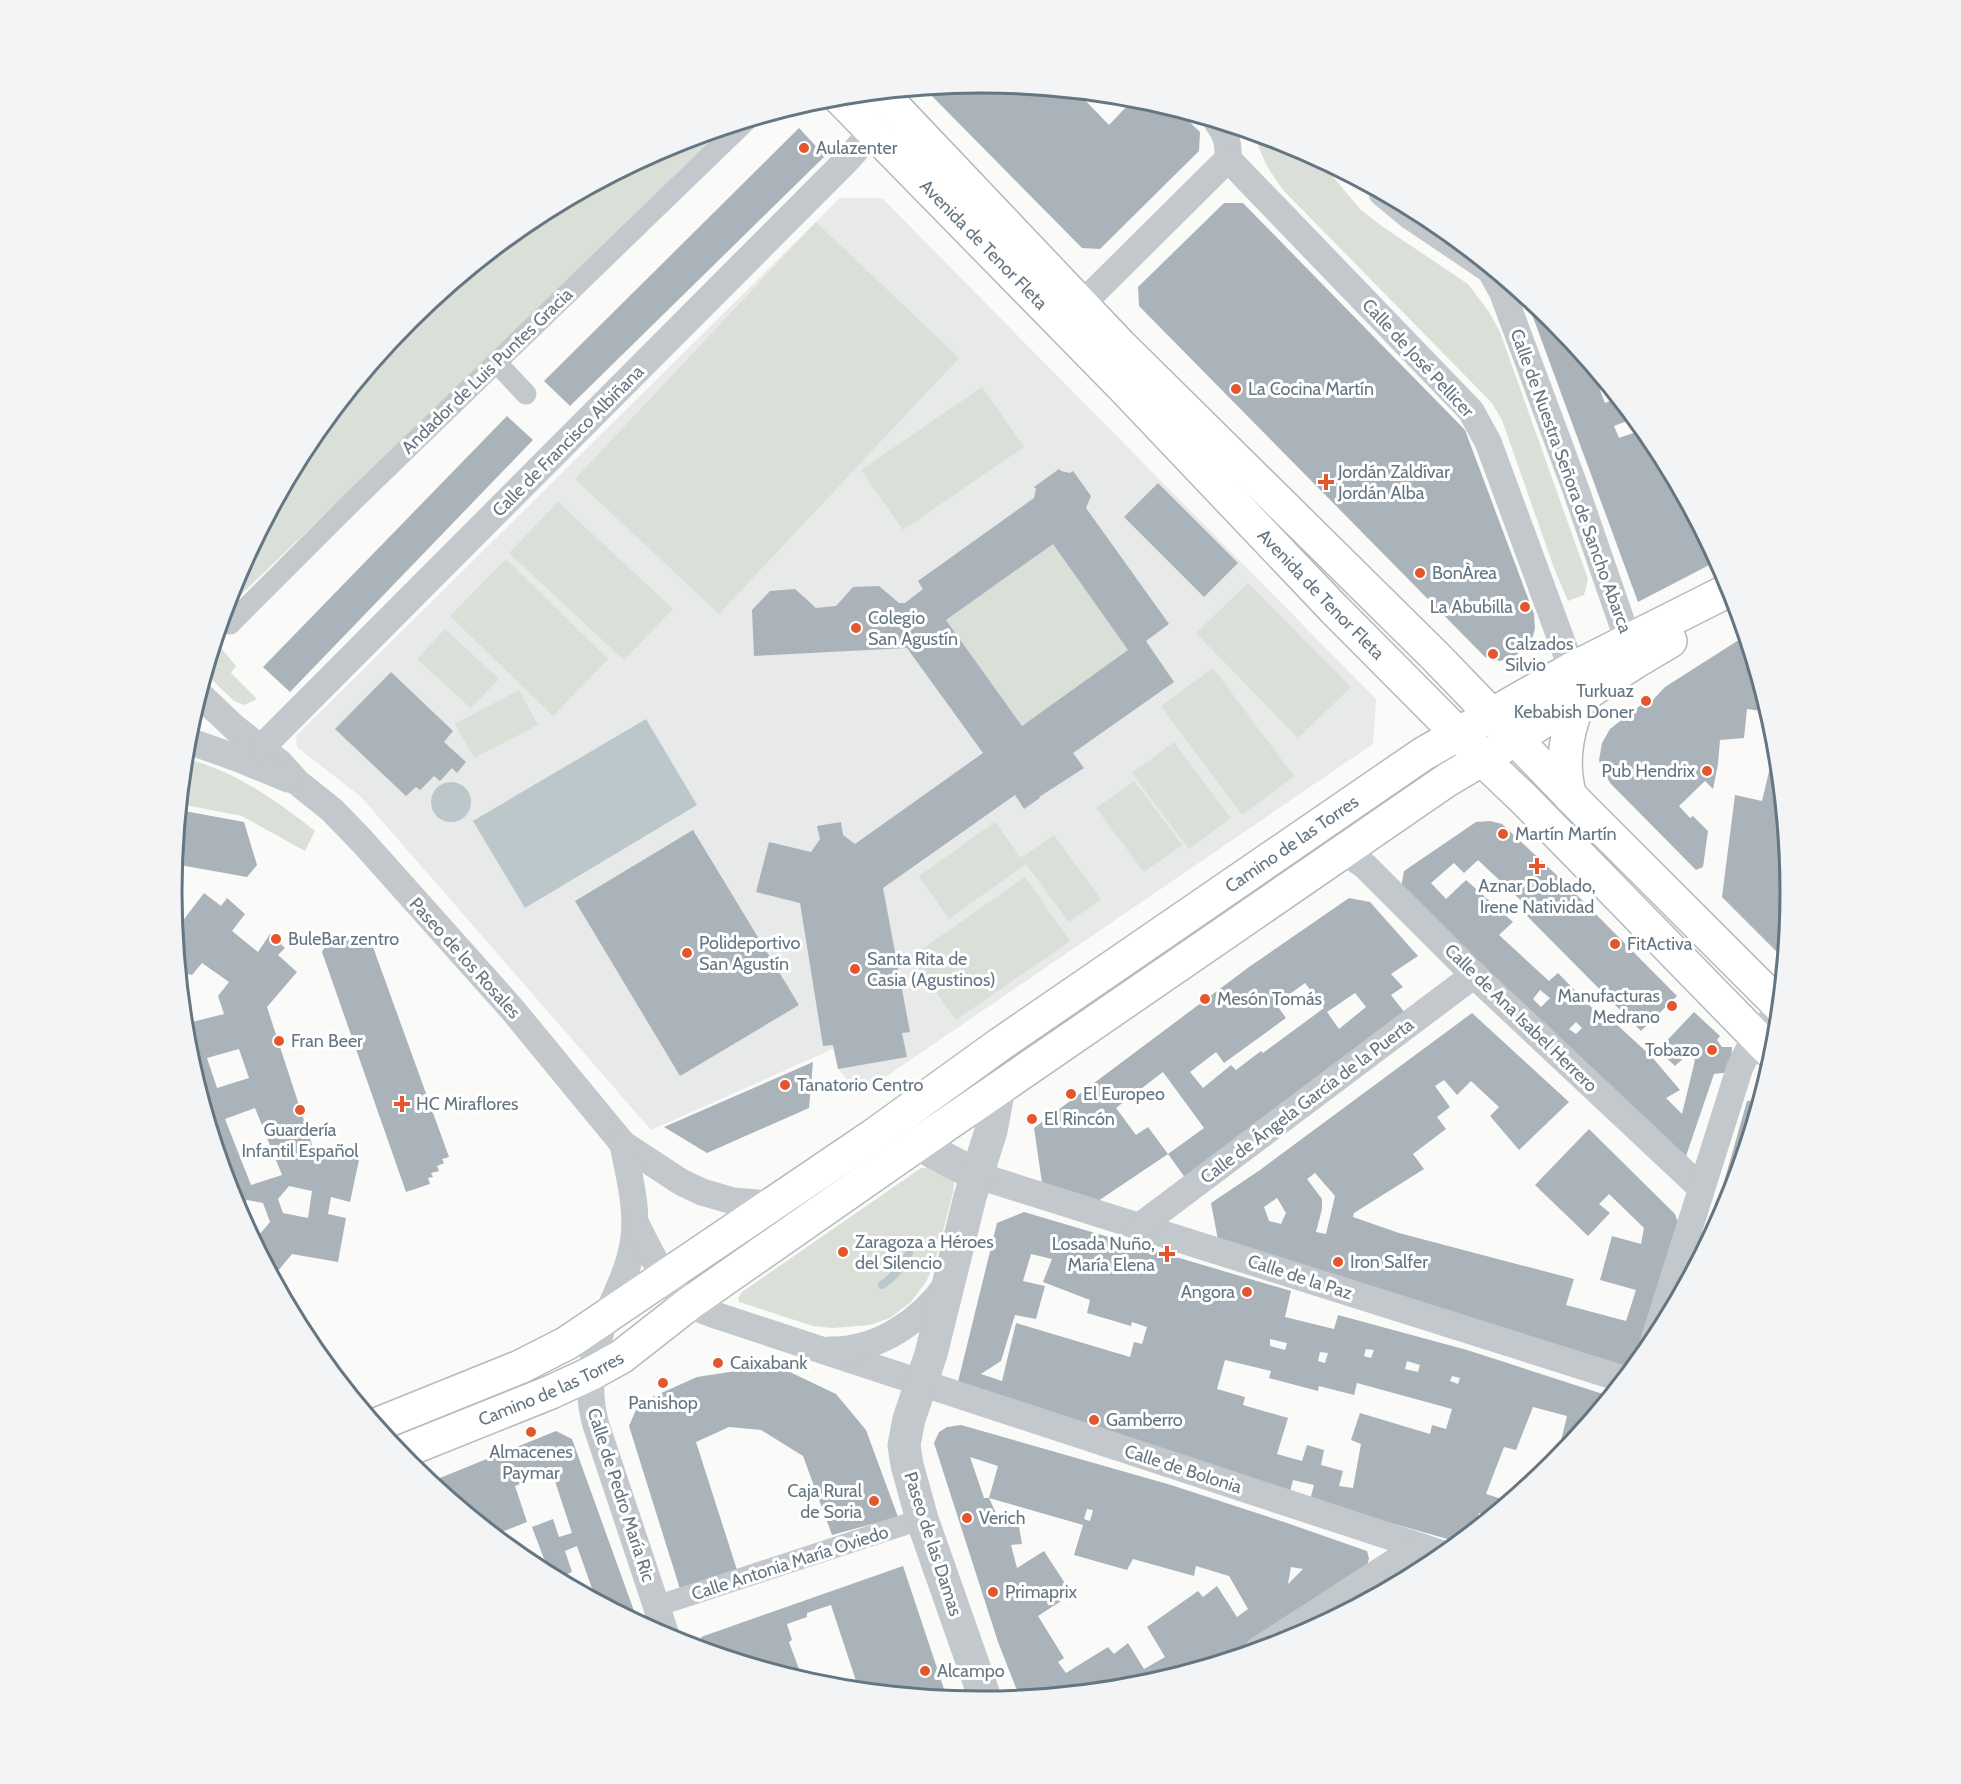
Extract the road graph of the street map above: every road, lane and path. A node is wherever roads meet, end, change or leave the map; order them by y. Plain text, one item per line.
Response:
1 (886, 99) edge
2 (881, 100) edge
3 (846, 105) edge
4 (1224, 131) edge
5 (735, 132) edge
6 (872, 132) junction
7 (1228, 159) junction
8 (1498, 284) edge
9 (1075, 319) junction
10 (495, 362) junction
11 (526, 393) dead end
12 (1722, 595) edge
13 (1728, 611) edge
14 (230, 624) dead end
15 (1633, 650) junction
16 (1576, 683) junction
17 (205, 700) edge
18 (1491, 714) junction
19 (1457, 733) junction
20 (1516, 739) junction
21 (196, 743) edge
22 (262, 747) junction
23 (1482, 759) junction
24 (297, 782) junction
25 (1570, 796) junction
26 (1338, 855) junction
27 (1474, 975) junction
28 (1773, 999) edge
29 (1764, 1046) edge
30 (999, 1088) junction
31 (873, 1136) junction
32 (623, 1144) junction
33 (918, 1144) junction
34 (976, 1175) junction
35 (1701, 1188) junction
36 (771, 1204) junction
37 (636, 1224) junction
38 (1140, 1226) junction
39 (665, 1276) junction
40 (949, 1282) junction
41 (1666, 1302) edge
42 (690, 1304) junction
43 (607, 1316) junction
44 (823, 1350) junction
45 (592, 1373) junction
46 (1615, 1376) edge
47 (922, 1385) junction
48 (383, 1422) edge
49 (409, 1449) edge
50 (922, 1519) junction
51 (1431, 1550) edge
52 (657, 1606) junction
53 (1310, 1619) edge
54 (664, 1625) edge
55 (982, 1691) edge

1 - 9 main road, Avenida de Tenor Fleta
2 - 6 street, Avenida de Tenor Fleta
3 - 6 main road, Avenida de Tenor Fleta
4 - 7 street
5 - 10 street, Andador de Luis Puntes Gracia
6 - 9 main road, Avenida de Tenor Fleta
6 - 22 street, Calle de Francisco Albiñana
7 - 9 street
7 - 16 street, Calle de José Pellicer
8 - 15 street, Calle de Nuestra Señora de Sancho Abarca
9 - 18 main road, Avenida de Tenor Fleta
9 - 19 main road, Avenida de Tenor Fleta
10 - 11 street
10 - 14 street, Andador de Luis Puntes Gracia
12 - 15 main road, Camino de las Torres
13 - 15 main road, Camino de las Torres
15 - 16 main road, Camino de las Torres
16 - 18 main road, Camino de las Torres
16 - 20 main road, Camino de las Torres
16 - 25 main road
17 - 22 street, Paseo de los Rosales
18 - 19 main road, Camino de las Torres
18 - 20 main road, Avenida de Tenor Fleta
19 - 23 main road, Avenida de Tenor Fleta
19 - 31 main road, Camino de las Torres
20 - 23 main road, Camino de las Torres
20 - 25 main road, Avenida de Tenor Fleta
21 - 24 street, Paseo de los Rosales
22 - 24 street, Paseo de los Rosales
23 - 26 main road, Camino de las Torres
23 - 29 main road, Avenida de Tenor Fleta
24 - 32 street, Paseo de los Rosales
25 - 28 main road, Avenida de Tenor Fleta
26 - 27 street, Calle de Ana Isabel Herrero
26 - 30 main road, Camino de las Torres
27 - 35 street, Calle de Ana Isabel Herrero
27 - 38 street, Calle de Ángela García de la Puerta
29 - 35 street
30 - 33 main road, Camino de las Torres
30 - 34 street, Paseo de las Damas
31 - 33 street
31 - 36 main road, Camino de las Torres
32 - 36 street, Paseo de los Rosales
32 - 37 street, Paseo de los Rosales
33 - 34 street
33 - 42 main road, Camino de las Torres
34 - 38 street, Calle de la Paz
34 - 40 street, Paseo de las Damas
35 - 41 street
36 - 39 main road, Camino de las Torres
37 - 39 street, Paseo de los Rosales
37 - 43 street, Paseo de los Rosales
38 - 46 street, Calle de la Paz
39 - 42 street
39 - 43 main road, Camino de las Torres
40 - 44 street
40 - 47 street, Paseo de las Damas
42 - 44 street, Calle de Bolonia
42 - 45 main road, Camino de las Torres
43 - 45 street, Calle de Pedro María Ric
43 - 48 main road, Camino de las Torres
44 - 47 street, Calle de Bolonia
45 - 49 main road, Camino de las Torres
45 - 52 street, Calle de Pedro María Ric
47 - 50 street, Paseo de las Damas
47 - 51 street, Calle de Bolonia
50 - 52 street, Calle Antonia María Oviedo
50 - 55 street, Paseo de las Damas
51 - 53 street
52 - 54 street, Calle de Pedro María Ric

